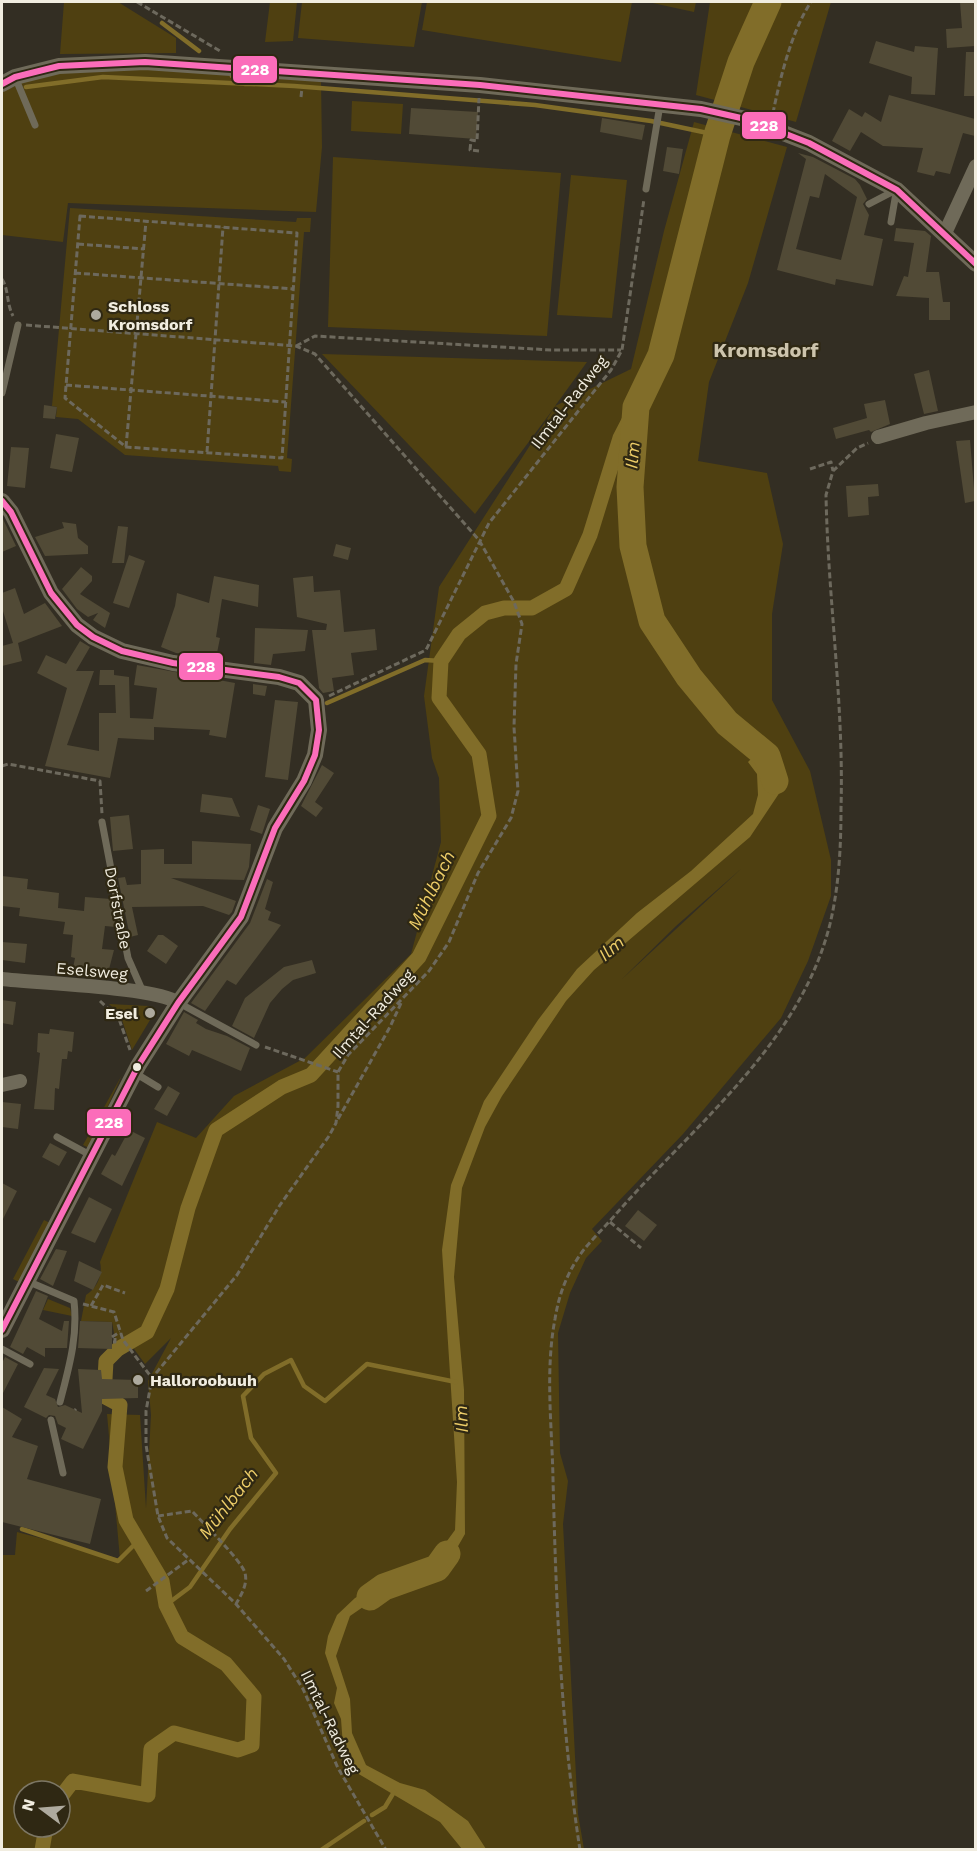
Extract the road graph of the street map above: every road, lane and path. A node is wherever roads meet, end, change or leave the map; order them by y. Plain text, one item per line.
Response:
1 (136, 2) edge
2 (811, 2) edge
3 (249, 68) junction
4 (8, 81) edge
5 (479, 104) dead end
6 (660, 108) junction
7 (35, 125) dead end
8 (770, 128) junction
9 (479, 151) dead end
10 (975, 166) edge
11 (646, 189) joint
12 (897, 190) junction
13 (869, 204) dead end
14 (146, 221) junction
15 (891, 222) dead end
16 (224, 227) junction
17 (945, 233) junction
18 (78, 244) junction
19 (144, 249) junction
20 (975, 264) edge
21 (75, 273) junction
22 (141, 278) junction
23 (2, 279) edge
24 (219, 283) junction
25 (294, 289) junction
26 (18, 325) junction
27 (71, 328) junction
28 (136, 333) junction
29 (215, 339) junction
30 (290, 345) junction
31 (296, 346) junction
32 (622, 350) junction
33 (66, 385) junction
34 (131, 390) junction
35 (2, 393) edge
36 (211, 396) junction
37 (286, 402) junction
38 (975, 412) edge
39 (878, 437) joint
40 (126, 447) junction
41 (207, 452) junction
42 (810, 469) dead end
43 (833, 471) junction
44 (2, 501) edge
45 (479, 540) junction
46 (316, 700) junction
47 (2, 766) edge
48 (102, 822) joint
49 (2, 979) edge
50 (143, 992) junction
51 (403, 998) junction
52 (98, 1000) dead end
53 (178, 1003) junction
54 (256, 1045) joint
55 (131, 1055) dead end
56 (338, 1072) junction
57 (135, 1073) junction
58 (20, 1081) dead end
59 (2, 1085) edge
60 (158, 1087) dead end
61 (336, 1123) junction
62 (57, 1137) dead end
63 (92, 1156) junction
64 (610, 1222) junction
65 (641, 1248) dead end
66 (27, 1281) junction
67 (125, 1293) dead end
68 (74, 1301) junction
69 (91, 1306) junction
70 (2, 1330) edge
71 (120, 1332) junction
72 (113, 1342) dead end
73 (2, 1349) edge
74 (30, 1364) dead end
75 (152, 1378) junction
76 (60, 1402) dead end
77 (51, 1420) dead end
78 (63, 1473) dead end
79 (158, 1516) junction
80 (188, 1560) junction
81 (146, 1591) dead end
82 (236, 1604) junction
83 (386, 1850) edge
84 (580, 1850) edge

1 - 3 path
2 - 8 path
3 - 4 street
3 - 6 street
4 - 7 lane
5 - 9 path
6 - 8 street
6 - 11 lane
8 - 12 street
10 - 17 street
11 - 32 path, Ilmtal-Radweg
12 - 13 lane
12 - 15 lane
12 - 17 street
14 - 16 path
14 - 18 path
14 - 19 path
16 - 24 path
16 - 25 path
17 - 20 street
18 - 19 path
18 - 21 path
19 - 22 path
21 - 22 path
21 - 27 path
22 - 24 path
22 - 28 path
23 - 26 path
24 - 25 path
24 - 29 path
25 - 30 path
26 - 27 path
26 - 35 lane
27 - 28 path
27 - 33 path
28 - 29 path
28 - 34 path
29 - 30 path
29 - 36 path
30 - 31 path
30 - 37 path
31 - 32 path
31 - 45 path
32 - 45 path, Ilmtal-Radweg
33 - 34 path
33 - 40 path
34 - 36 path
34 - 40 path
36 - 37 path
36 - 41 path
37 - 41 path
38 - 39 street
39 - 43 path
40 - 41 path
42 - 43 path
43 - 64 path
44 - 46 street
45 - 46 path, Ilmtal-Radweg
45 - 51 path, Ilmtal-Radweg
46 - 53 street
47 - 48 path
48 - 50 lane, Dorfstraße
49 - 50 street, Eselsweg
50 - 53 street, Eselsweg
51 - 56 path, Ilmtal-Radweg
51 - 61 path
52 - 55 path
53 - 54 lane
53 - 57 street
54 - 56 path
56 - 61 path, Ilmtal-Radweg
57 - 60 lane
57 - 63 street
58 - 59 street
61 - 75 path, Ilmtal-Radweg
62 - 63 lane
63 - 66 street
64 - 65 path
64 - 84 path
66 - 68 lane
66 - 70 street
67 - 69 path
68 - 69 path
68 - 76 lane
69 - 71 path
71 - 72 path
71 - 75 path
73 - 74 lane
75 - 79 path, Ilmtal-Radweg
77 - 78 lane
79 - 80 path, Ilmtal-Radweg
79 - 82 path
80 - 81 path
80 - 82 path, Ilmtal-Radweg
82 - 83 path, Ilmtal-Radweg

